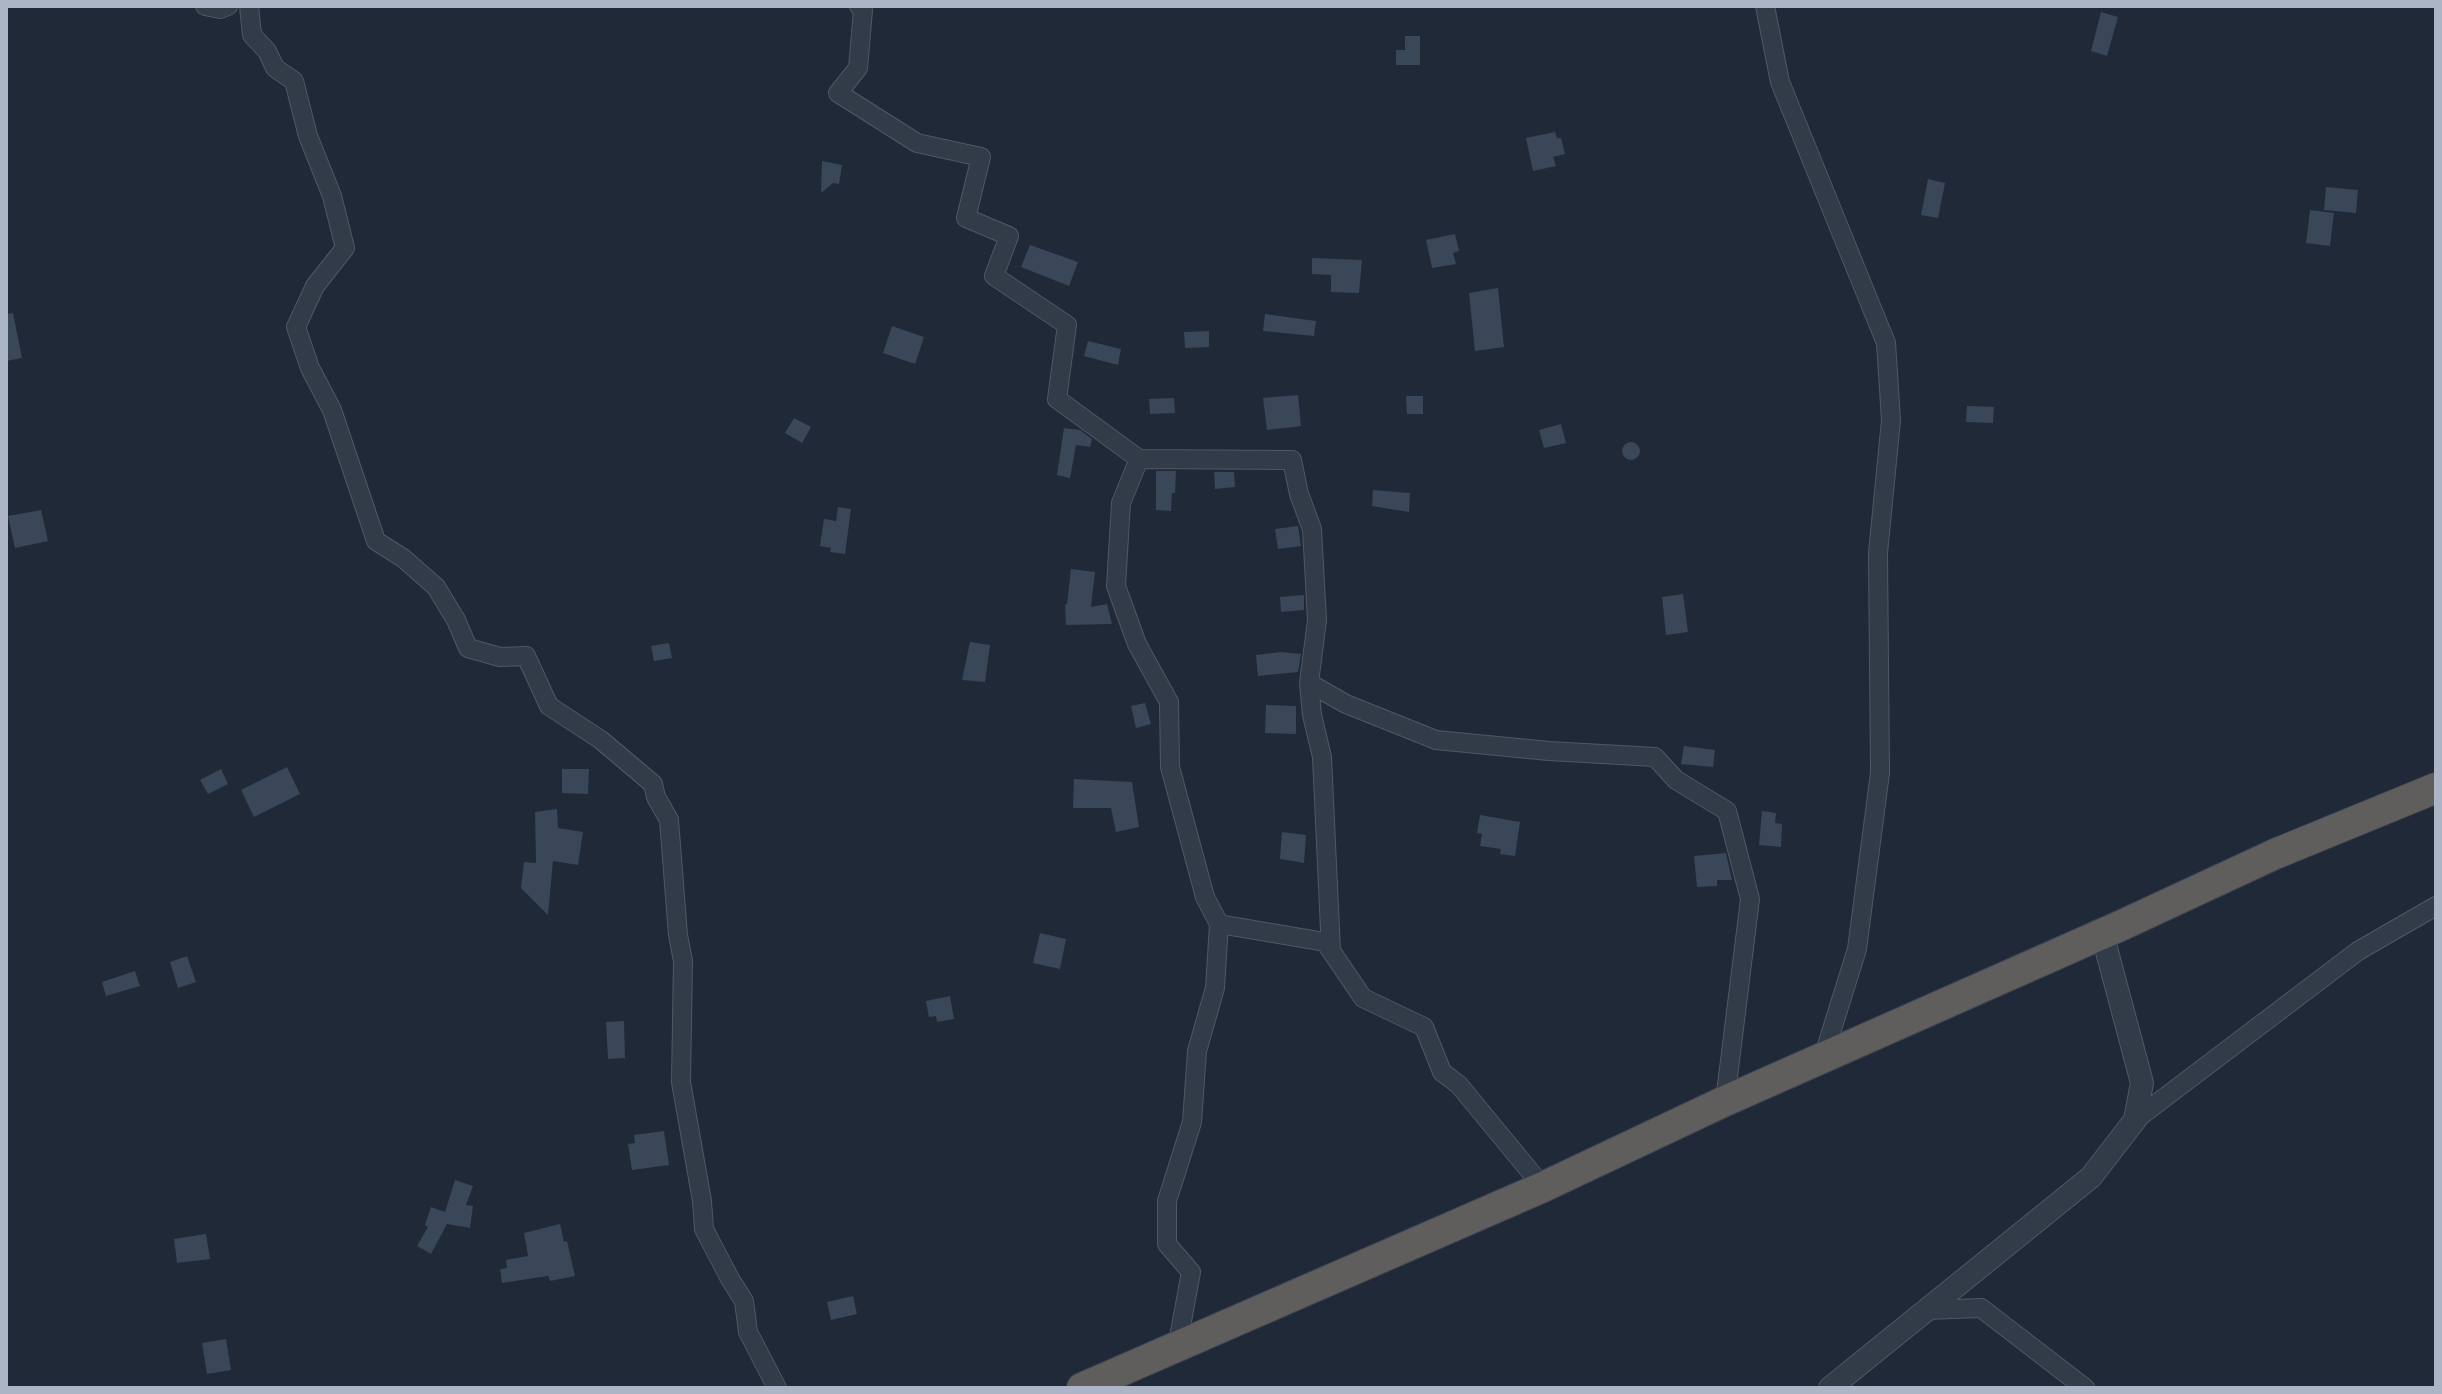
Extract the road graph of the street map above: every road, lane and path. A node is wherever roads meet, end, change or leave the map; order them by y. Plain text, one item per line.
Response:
1 (205, 6) edge
2 (228, 6) edge
3 (249, 6) edge
4 (859, 6) edge
5 (1765, 6) edge
6 (1139, 459) junction
7 (1309, 683) junction
8 (2436, 788) edge
9 (2436, 906) edge
10 (1219, 924) junction
11 (2102, 933) junction
12 (1331, 951) junction
13 (1823, 1058) junction
14 (1725, 1101) junction
15 (2135, 1120) junction
16 (1543, 1187) junction
17 (1927, 1310) junction
18 (1177, 1348) junction
19 (777, 1388) edge
20 (1082, 1388) edge
21 (1830, 1388) edge
22 (2085, 1388) edge

1 - 2 street
3 - 19 street
4 - 6 street
5 - 13 street
6 - 7 street
6 - 10 street
7 - 12 street
7 - 14 street
8 - 11 highway
9 - 15 street
10 - 12 street
10 - 18 street
11 - 13 highway
11 - 15 street
12 - 16 street
13 - 14 highway
14 - 16 highway
15 - 17 street
16 - 18 highway
17 - 21 street
17 - 22 street
18 - 20 highway

